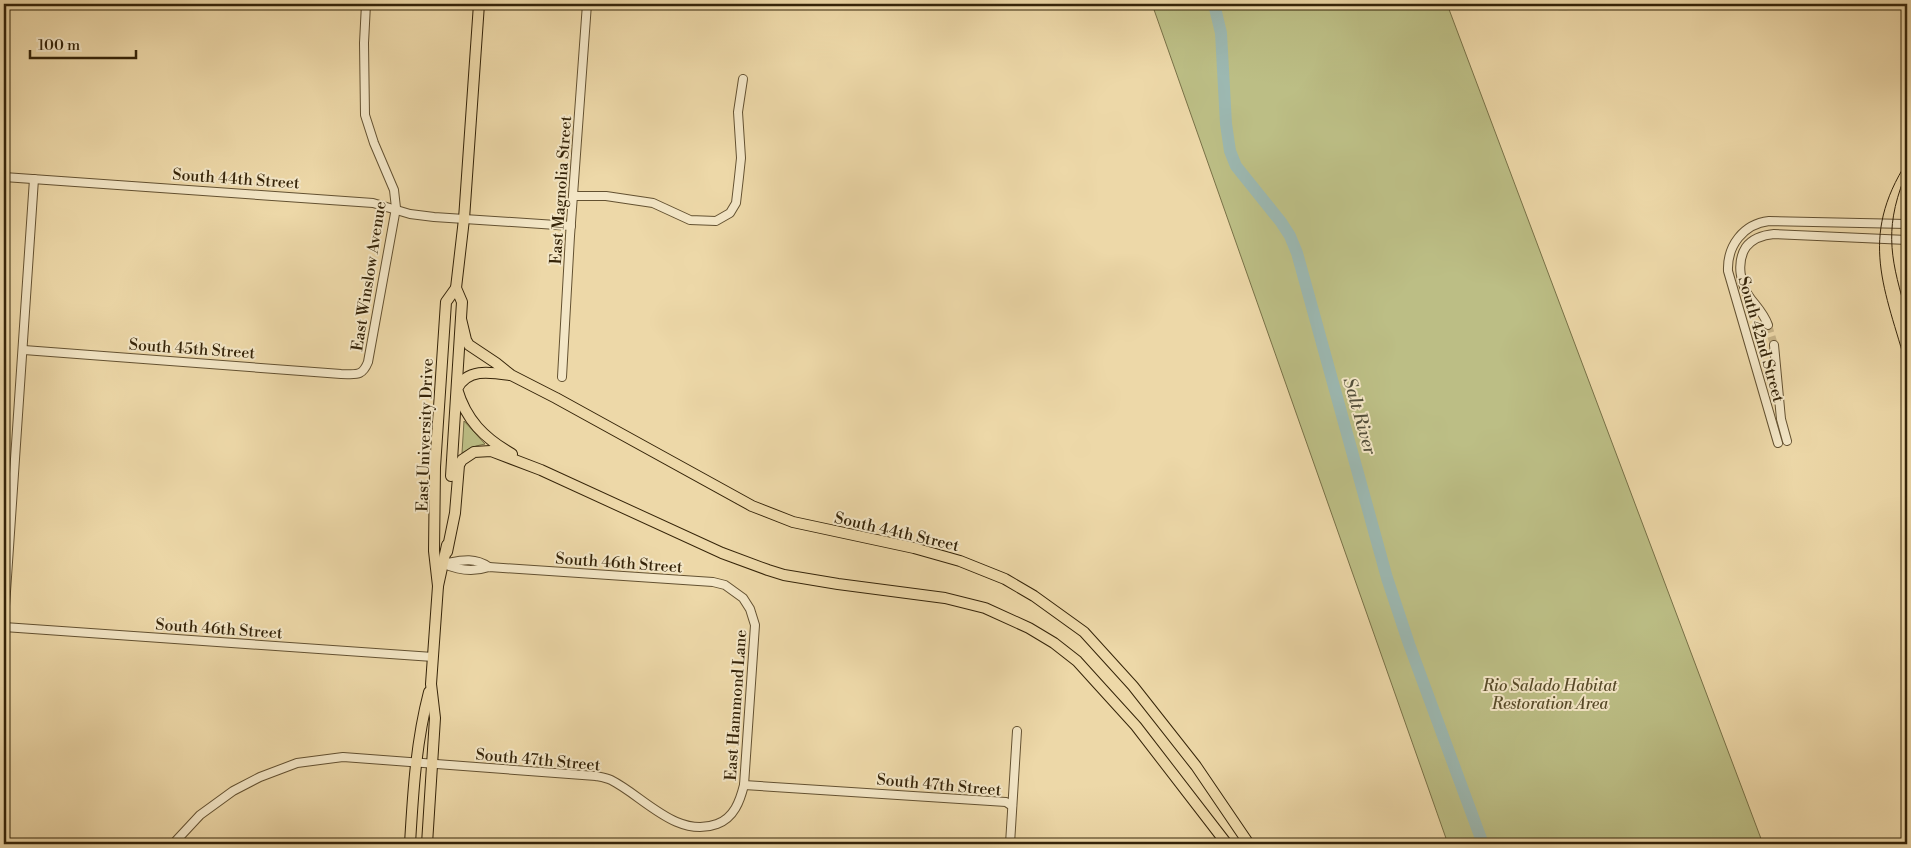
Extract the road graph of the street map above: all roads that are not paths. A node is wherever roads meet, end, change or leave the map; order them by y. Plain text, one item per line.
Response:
1 (366, 4) edge
2 (478, 4) edge
3 (587, 4) edge
4 (743, 79) dead end
5 (4, 177) edge
6 (34, 179) junction
7 (574, 196) junction
8 (396, 208) junction
9 (464, 219) junction
10 (1800, 222) junction
11 (1907, 224) edge
12 (571, 226) junction
13 (1799, 236) junction
14 (1907, 240) edge
15 (456, 288) junction
16 (461, 319) junction
17 (1768, 325) tunnel mouth
18 (1774, 344) tunnel mouth
19 (24, 350) junction
20 (359, 374) joint
21 (511, 375) junction
22 (562, 377) dead end
23 (440, 388) junction
24 (457, 389) junction
25 (1787, 441) dead end
26 (1778, 443) dead end
27 (541, 470) junction
28 (446, 552) junction
29 (440, 564) junction
30 (743, 598) joint
31 (4, 621) edge
32 (4, 627) edge
33 (433, 657) junction
34 (431, 684) junction
35 (1017, 731) dead end
36 (416, 763) junction
37 (431, 764) junction
38 (744, 785) junction
39 (1012, 806) junction
40 (412, 814) junction
41 (732, 814) joint
42 (173, 844) edge
43 (410, 844) edge
44 (416, 844) edge
45 (428, 844) edge
46 (1010, 844) edge
47 (1227, 844) edge
48 (1249, 844) edge

1 - 8 street, East Winslow Avenue
2 - 9 main road, East University Drive
3 - 7 street, East Magnolia Street
4 - 7 street
5 - 6 street, South 44th Street
6 - 8 street, South 44th Street
6 - 19 street
7 - 12 street, East Magnolia Street
8 - 9 street, South 44th Street
8 - 20 street, East Winslow Avenue
9 - 12 street, South 44th Street
9 - 15 main road, East University Drive
10 - 11 street, South 42nd Street
10 - 13 street
10 - 26 street, South 42nd Street
12 - 22 street, East Magnolia Street
13 - 14 street, South 42nd Street
13 - 17 street, South 42nd Street
15 - 16 main road, East University Drive
15 - 23 main road, East University Drive
16 - 21 main road
16 - 24 main road, East University Drive
18 - 25 street, South 42nd Street
19 - 20 street, South 45th Street
19 - 31 street
21 - 24 main road
21 - 48 main road, South 44th Street
23 - 24 main road
23 - 29 main road, East University Drive
24 - 27 main road
24 - 28 main road, East University Drive
27 - 28 main road
27 - 47 main road
28 - 29 main road, East University Drive
29 - 30 street, South 46th Street
29 - 33 main road, East University Drive
30 - 38 street, East Hammond Lane
32 - 33 street, South 46th Street
33 - 34 main road, East University Drive
34 - 36 main road, East University Drive
34 - 37 main road, East University Drive
35 - 39 street
36 - 37 street, South 47th Street
36 - 40 main road, East University Drive
36 - 42 street, South 47th Street
37 - 41 street, South 47th Street
37 - 45 main road, East University Drive
38 - 39 street, South 47th Street
38 - 41 street, East Hammond Lane
39 - 46 street
40 - 43 main road, East University Drive
40 - 44 main road

